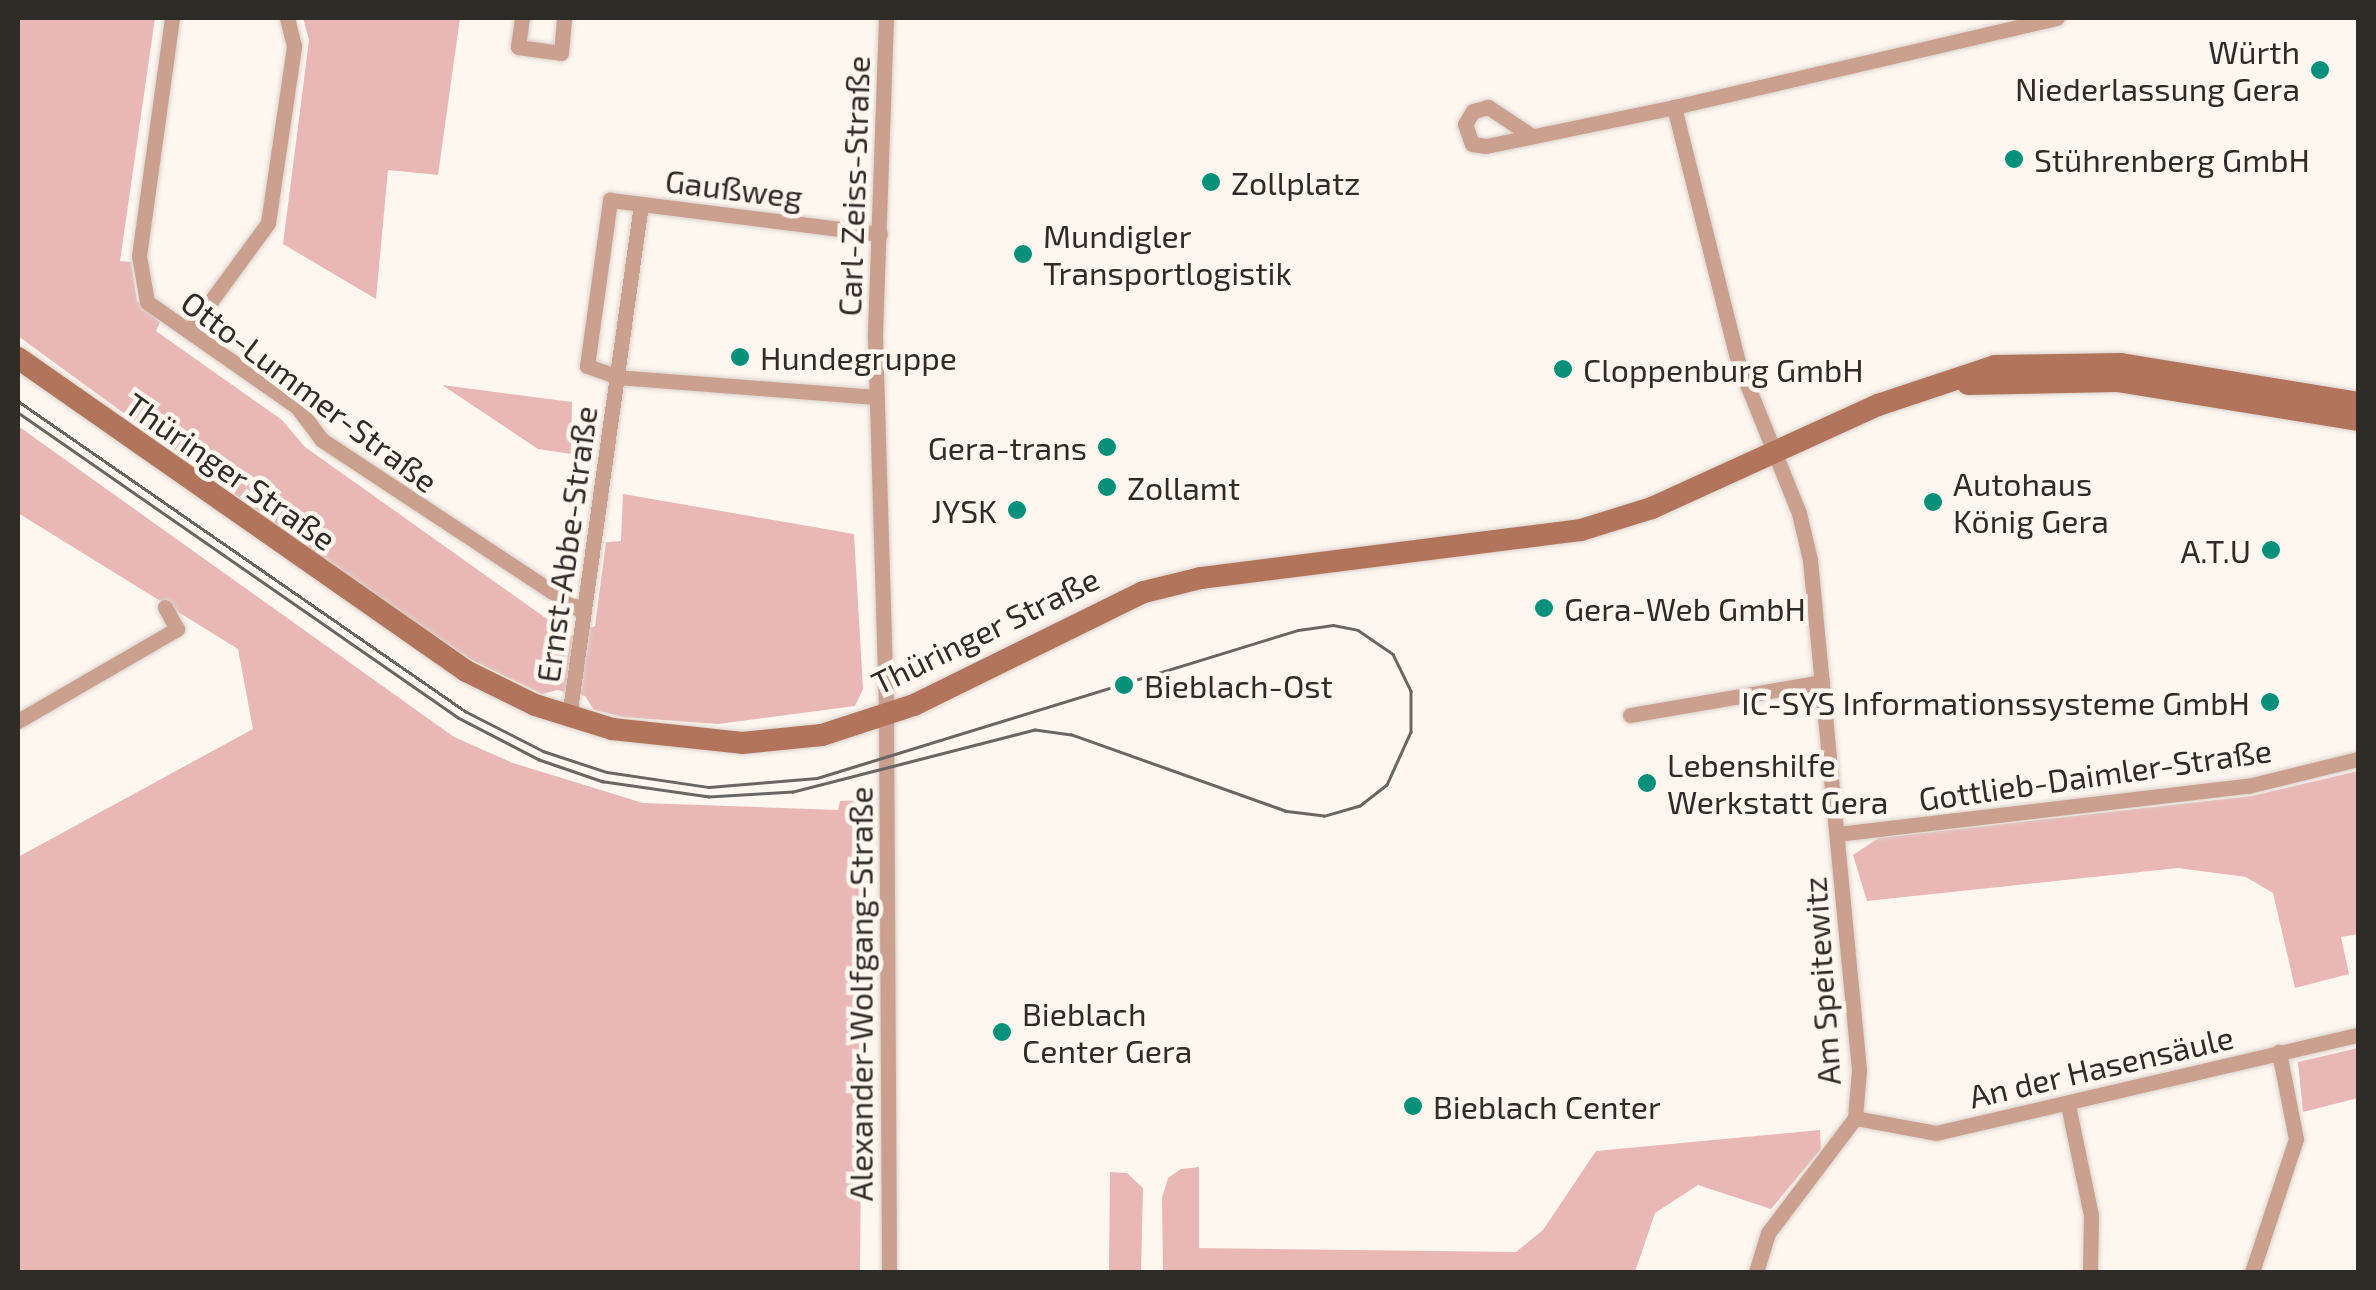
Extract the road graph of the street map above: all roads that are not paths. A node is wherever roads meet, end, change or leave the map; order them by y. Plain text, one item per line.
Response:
1 (172, 18) edge
2 (288, 18) edge
3 (522, 18) edge
4 (564, 18) edge
5 (886, 18) edge
6 (2057, 18) edge
7 (1674, 107) junction
8 (1532, 136) dead end
9 (642, 204) junction
10 (880, 234) junction
11 (189, 330) junction
12 (18, 358) edge
13 (618, 378) junction
14 (2202, 386) junction
15 (876, 397) junction
16 (2358, 402) edge
17 (2358, 420) edge
18 (1772, 453) junction
19 (166, 607) dead end
20 (583, 612) junction
21 (1822, 682) junction
22 (886, 715) junction
23 (1630, 715) dead end
24 (569, 718) junction
25 (18, 722) edge
26 (2358, 759) edge
27 (1837, 834) junction
28 (2358, 1035) edge
29 (2279, 1052) junction
30 (2068, 1105) junction
31 (1855, 1118) junction
32 (889, 1272) edge
33 (1756, 1272) edge
34 (2090, 1272) edge
35 (2252, 1272) edge

1 - 11 street, Otto-Lummer-Straße
2 - 11 street
3 - 4 street
5 - 10 street, Carl-Zeiss-Straße
6 - 7 street
7 - 8 street
7 - 18 street, Am Speitewitz
9 - 10 street, Gaußweg
9 - 13 street, Ernst-Abbe-Straße
9 - 13 street, Ernst-Abbe-Straße
10 - 15 street, Carl-Zeiss-Straße
11 - 20 street, Otto-Lummer-Straße
12 - 24 main road, Thüringer Straße
13 - 15 street
13 - 20 street, Ernst-Abbe-Straße
14 - 16 main road, Thüringer Straße
14 - 17 main road, Thüringer Straße
14 - 18 main road, Thüringer Straße
15 - 22 street, Carl-Zeiss-Straße
18 - 21 street, Am Speitewitz
18 - 22 main road, Thüringer Straße
19 - 25 street
20 - 24 street, Ernst-Abbe-Straße
21 - 23 street
21 - 27 street, Am Speitewitz
22 - 24 main road, Thüringer Straße
22 - 32 street, Alexander-Wolfgang-Straße
26 - 27 street, Gottlieb-Daimler-Straße
27 - 31 street, Am Speitewitz
28 - 29 street, An der Hasensäule
29 - 30 street, An der Hasensäule
29 - 35 street
30 - 31 street, An der Hasensäule
30 - 34 street
31 - 33 street, Am Speitewitz

